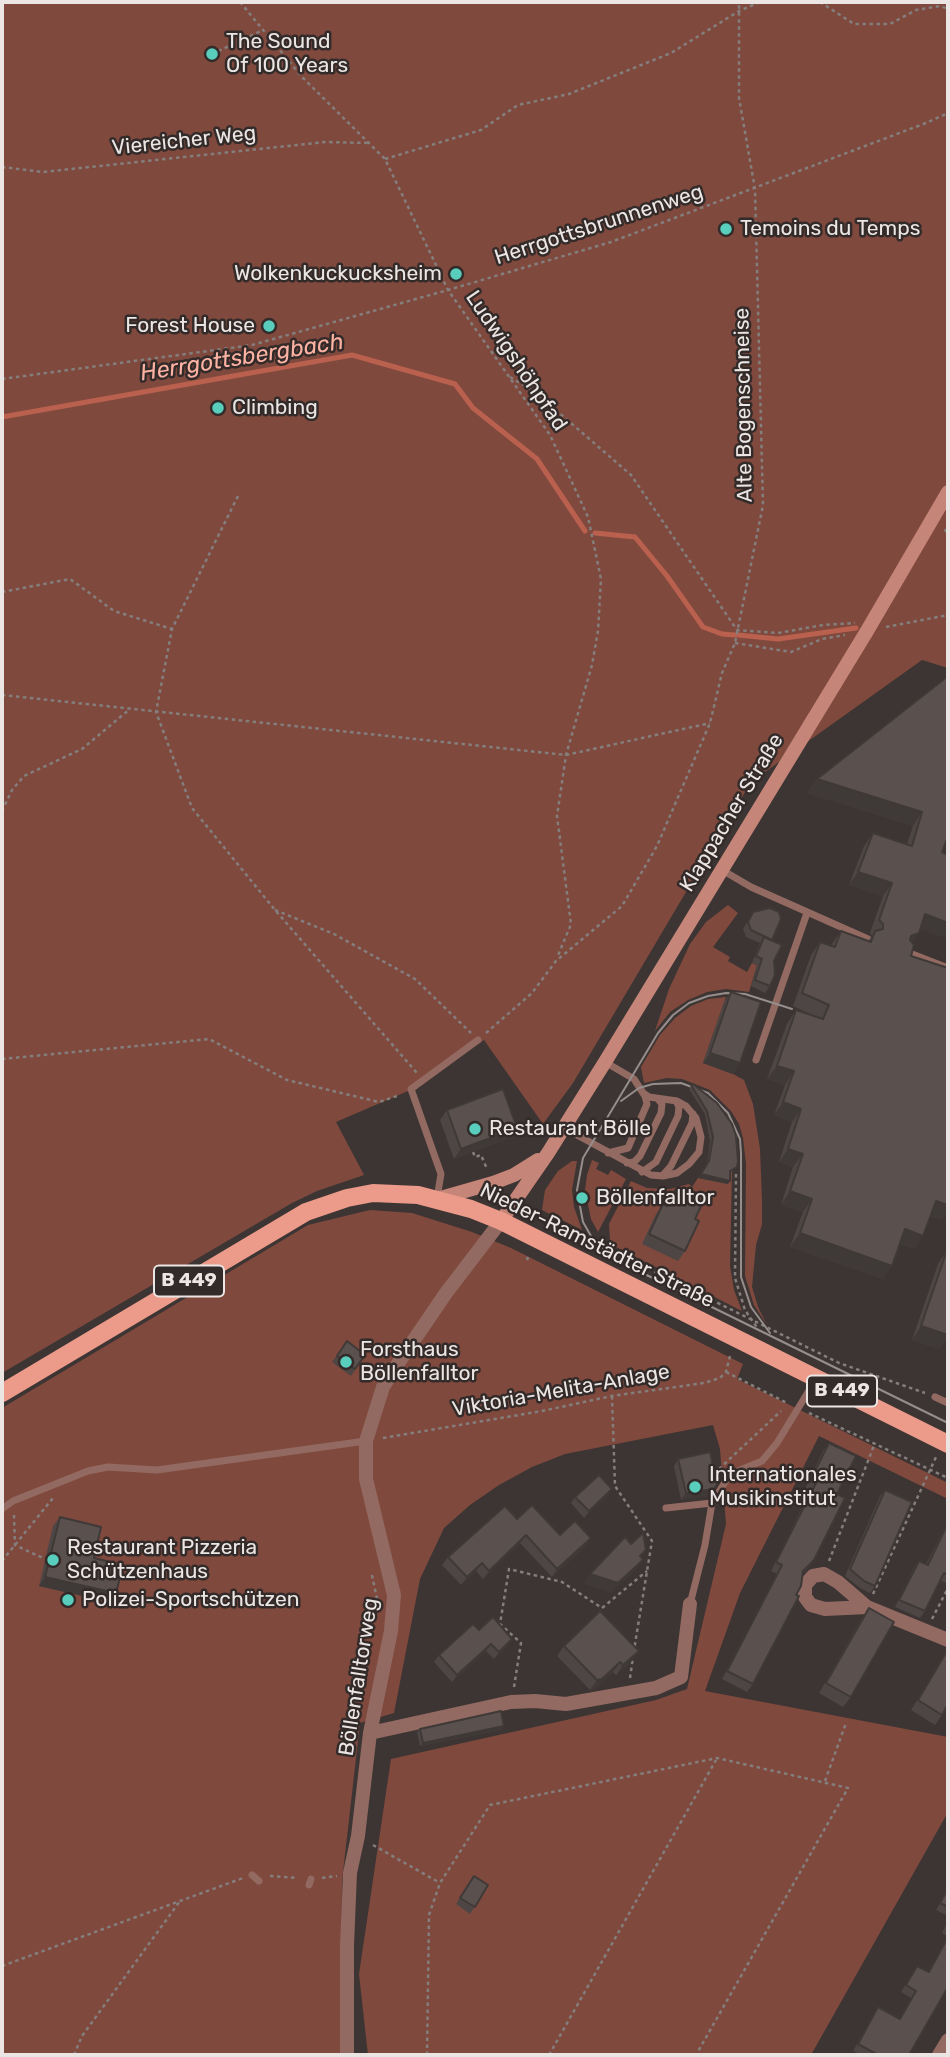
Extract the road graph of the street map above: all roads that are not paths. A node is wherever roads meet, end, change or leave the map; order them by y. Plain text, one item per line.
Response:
1 (948, 492) edge
2 (722, 870) junction
3 (807, 913) junction
4 (868, 939) edge
5 (907, 953) edge
6 (948, 968) edge
7 (478, 1040) road end
8 (756, 1060) dead end
9 (605, 1062) junction
10 (643, 1093) junction
11 (657, 1099) junction
12 (675, 1101) junction
13 (693, 1114) junction
14 (564, 1128) junction
15 (548, 1153) junction
16 (607, 1153) junction
17 (626, 1163) junction
18 (642, 1171) junction
19 (661, 1176) junction
20 (437, 1199) junction
21 (501, 1221) junction
22 (816, 1379) junction
23 (2, 1394) edge
24 (935, 1397) road end
25 (948, 1403) edge
26 (366, 1441) junction
27 (945, 1443) edge
28 (712, 1503) junction
29 (2, 1508) edge
30 (666, 1508) dead end
31 (690, 1604) joint
32 (867, 1607) junction
33 (948, 1640) edge
34 (370, 1733) junction
35 (252, 1875) dead end
36 (259, 1881) dead end
37 (948, 2040) edge
38 (347, 2055) edge
39 (939, 2055) edge

1 - 2 main road, Klappacher Straße
2 - 3 lane
2 - 9 main road, Klappacher Straße
3 - 4 lane
3 - 8 lane
5 - 6 lane
7 - 20 lane
9 - 10 lane
9 - 14 main road, Klappacher Straße
10 - 11 lane
10 - 16 lane
11 - 12 lane
11 - 17 lane
12 - 13 lane
12 - 18 lane
13 - 19 lane
13 - 19 lane
14 - 15 main road, Klappacher Straße
14 - 16 lane
15 - 20 main road, Klappacher Straße
15 - 21 main road, Klappacher Straße
16 - 17 lane
17 - 18 lane
18 - 19 lane
20 - 21 main road, Nieder-Ramstädter Straße / B 449
20 - 23 main road, Nieder-Ramstädter Straße / B 449
21 - 22 main road, Nieder-Ramstädter Straße / B 449
21 - 26 street, Böllenfalltorweg
22 - 27 main road, Nieder-Ramstädter Straße / B 449
22 - 28 lane
24 - 25 lane
26 - 29 lane
26 - 34 street, Böllenfalltorweg
28 - 30 lane
28 - 31 lane
31 - 34 street
32 - 32 street
32 - 33 street
34 - 38 street, Böllenfalltorweg
35 - 36 lane
37 - 39 street

